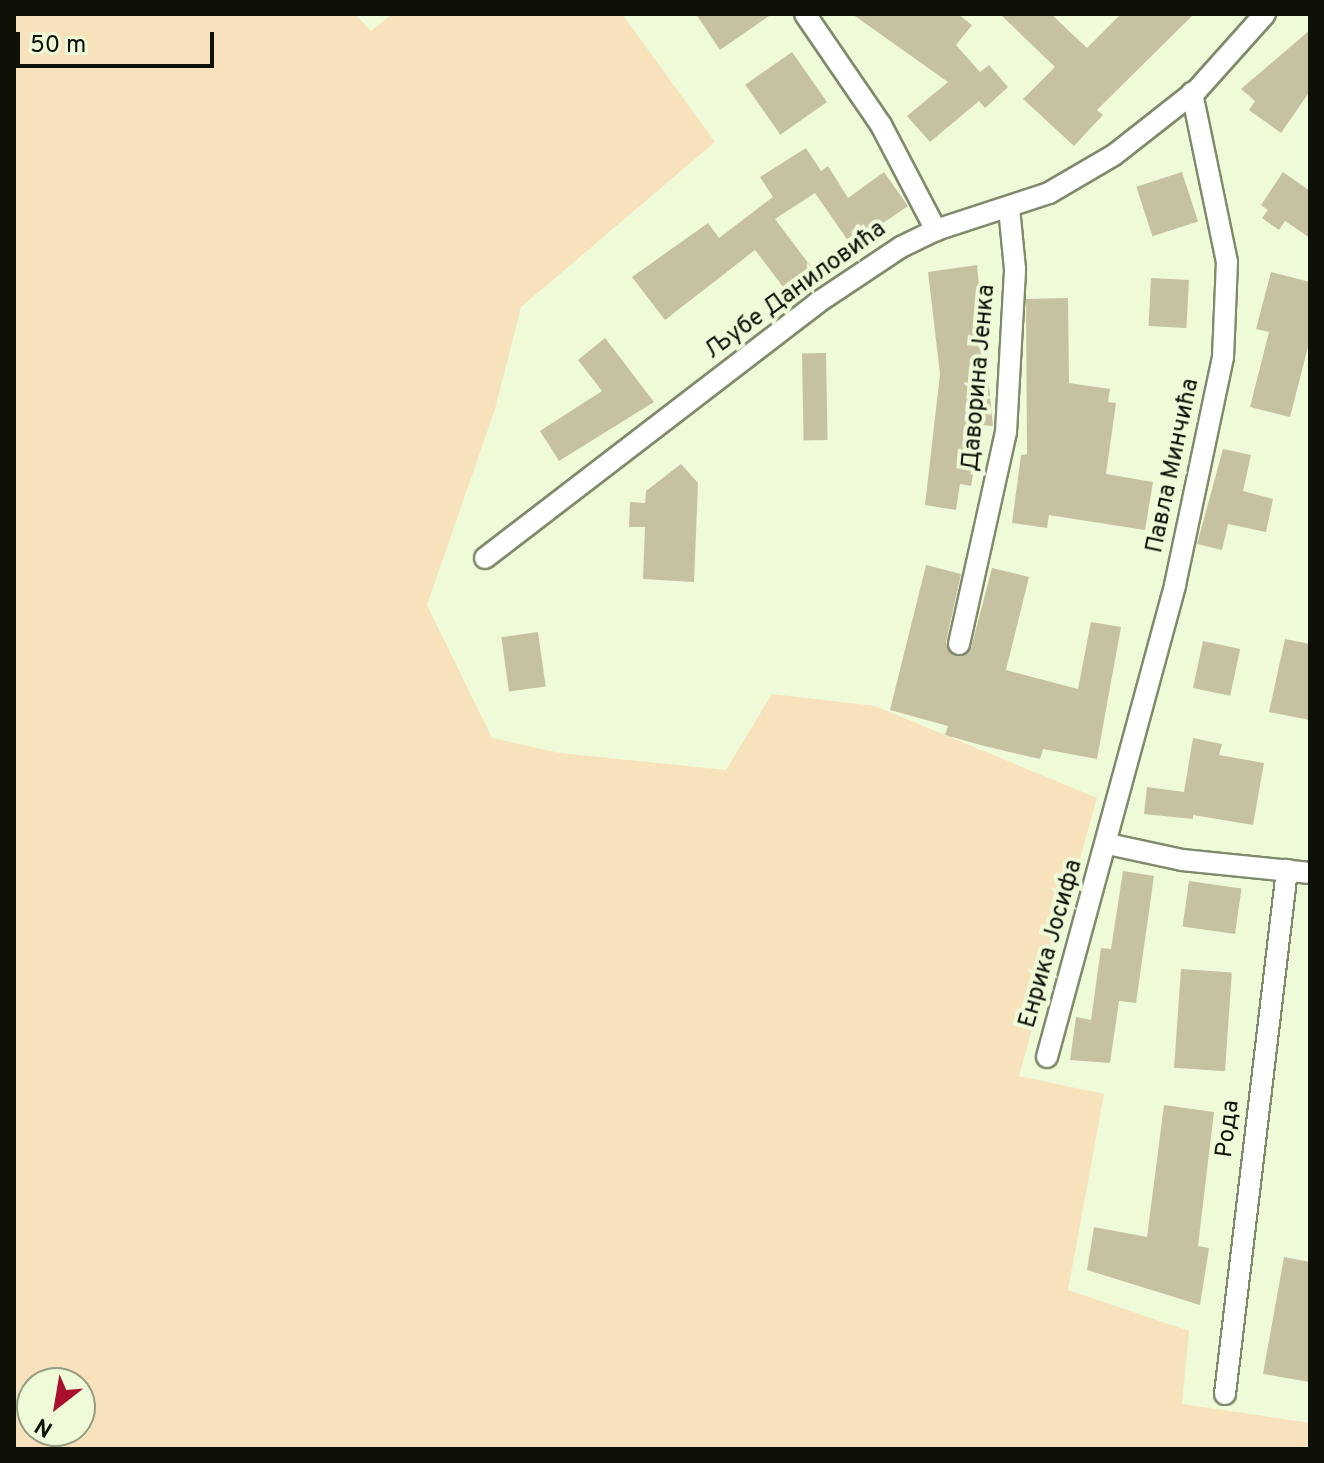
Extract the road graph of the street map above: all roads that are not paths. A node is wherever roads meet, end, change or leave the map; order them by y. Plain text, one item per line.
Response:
1 (805, 14) edge
2 (1265, 14) edge
3 (1192, 93) junction
4 (1009, 208) junction
5 (936, 230) junction
6 (485, 558) dead end
7 (959, 644) dead end
8 (1108, 844) junction
9 (1287, 870) junction
10 (1310, 873) edge
11 (1047, 1057) dead end
12 (1225, 1394) dead end

1 - 5 street
2 - 3 street, Љубе Даниловића
3 - 4 street, Љубе Даниловића
3 - 8 street, Павла Минчића
4 - 5 street, Љубе Даниловића
4 - 7 street, Даворина Јенка
5 - 6 street, Љубе Даниловића
8 - 9 street
8 - 11 street, Енрика Јосифа
9 - 10 street
9 - 12 street, Рода

